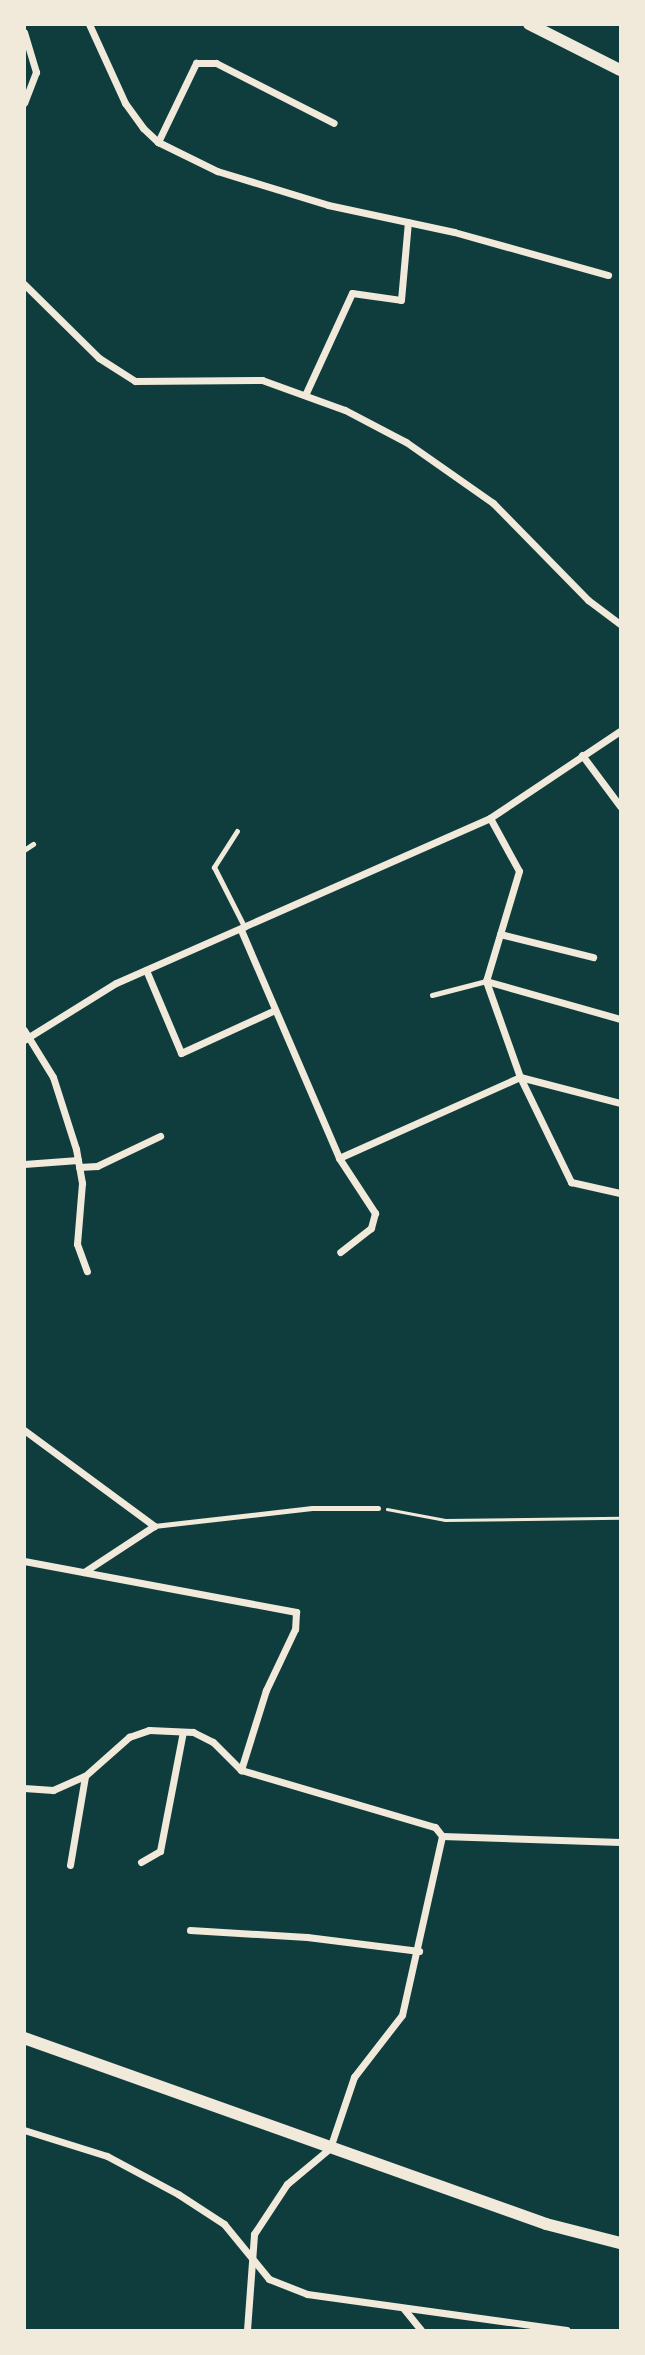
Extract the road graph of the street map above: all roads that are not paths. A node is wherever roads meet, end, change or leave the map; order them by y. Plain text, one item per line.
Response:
1 (89, 24) edge
2 (529, 24) edge
3 (24, 32) edge
4 (621, 70) edge
5 (24, 103) edge
6 (334, 123) dead end
7 (158, 142) junction
8 (408, 222) junction
9 (608, 275) dead end
10 (24, 284) edge
11 (306, 393) junction
12 (621, 624) edge
13 (621, 731) edge
14 (582, 755) junction
15 (621, 806) edge
16 (491, 818) junction
17 (237, 831) dead end
18 (33, 844) dead end
19 (24, 850) edge
20 (243, 929) junction
21 (500, 934) junction
22 (593, 957) dead end
23 (146, 970) junction
24 (486, 981) junction
25 (432, 995) dead end
26 (275, 1010) junction
27 (621, 1019) edge
28 (26, 1035) edge
29 (520, 1077) junction
30 (621, 1103) edge
31 (160, 1136) dead end
32 (339, 1158) junction
33 (79, 1163) junction
34 (24, 1164) edge
35 (621, 1193) edge
36 (340, 1252) dead end
37 (87, 1271) dead end
38 (24, 1430) edge
39 (379, 1508) road end
40 (153, 1526) junction
41 (24, 1560) edge
42 (83, 1572) junction
43 (183, 1732) junction
44 (241, 1770) junction
45 (85, 1776) junction
46 (24, 1788) edge
47 (442, 1836) junction
48 (621, 1842) edge
49 (141, 1862) dead end
50 (70, 1865) dead end
51 (190, 1930) dead end
52 (419, 1951) junction
53 (24, 2038) edge
54 (24, 2130) edge
55 (330, 2148) junction
56 (621, 2243) edge
57 (253, 2262) junction
58 (404, 2309) junction
59 (247, 2330) edge
60 (421, 2330) edge
61 (567, 2330) edge

1 - 7 street
2 - 4 street
3 - 5 street
6 - 7 street
7 - 8 street
8 - 9 street
8 - 11 street
10 - 11 street
11 - 12 street
13 - 14 street
14 - 15 street
14 - 16 street
16 - 20 street
16 - 21 street
17 - 20 lane
18 - 19 lane
20 - 23 street
20 - 26 street
21 - 22 street
21 - 24 street
23 - 26 street
23 - 28 street
24 - 25 lane
24 - 27 street
24 - 29 street
26 - 32 street
28 - 33 street
29 - 30 street
29 - 32 street
29 - 35 street
31 - 33 street
32 - 36 street
33 - 34 street
33 - 37 street
38 - 40 street
39 - 40 lane
40 - 42 street
41 - 42 street
42 - 44 street
43 - 44 street
43 - 45 street
43 - 49 street
44 - 47 street
45 - 46 street
45 - 50 street
47 - 48 street
47 - 52 street
51 - 52 street
52 - 55 street
53 - 55 street
54 - 57 street
55 - 56 street
55 - 57 street
57 - 58 street
57 - 59 street
58 - 60 street
58 - 61 street

